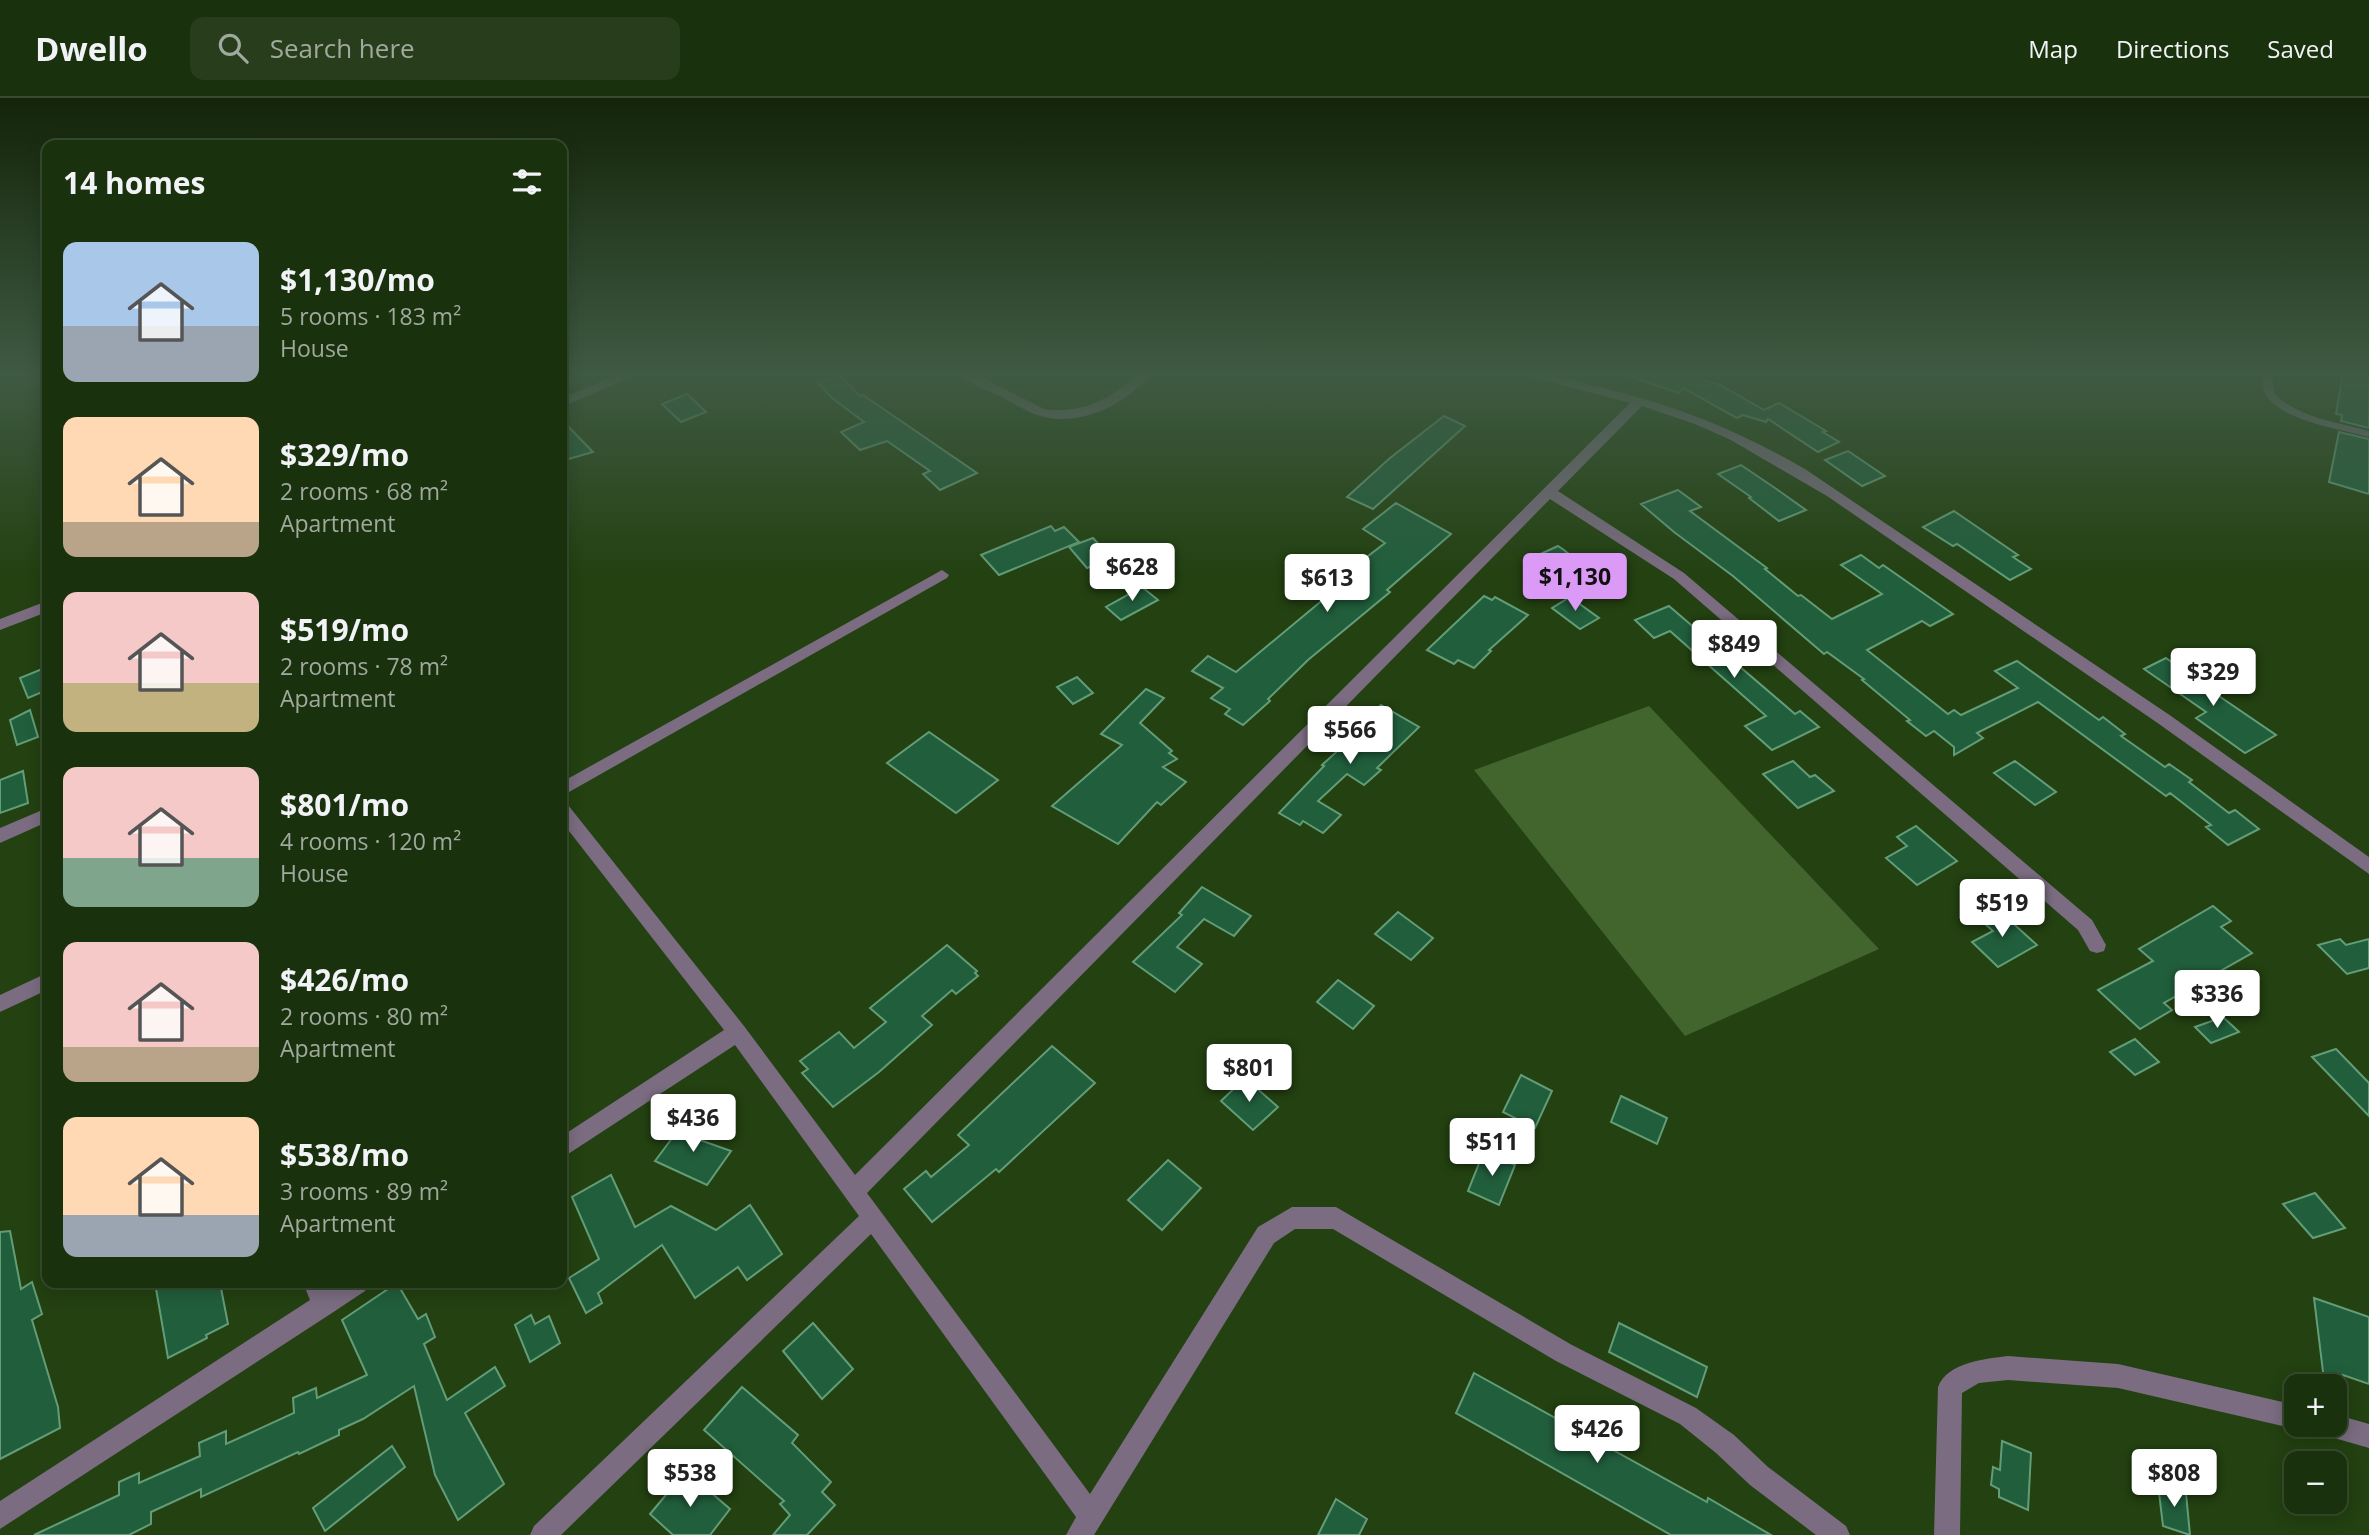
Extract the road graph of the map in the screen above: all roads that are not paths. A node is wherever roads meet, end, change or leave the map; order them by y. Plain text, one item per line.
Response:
1 (1601, 439) edge
2 (1736, 439) edge
3 (1549, 492) junction
4 (942, 575) dead end
5 (42, 608) edge
6 (0, 625) edge
7 (567, 787) edge
8 (567, 816) edge
9 (42, 817) edge
10 (0, 836) edge
11 (2361, 852) edge
12 (2369, 867) edge
13 (2097, 945) dead end
14 (42, 983) edge
15 (0, 1004) edge
16 (737, 1032) junction
17 (567, 1145) edge
18 (854, 1191) junction
19 (873, 1217) junction
20 (316, 1288) edge
21 (350, 1288) edge
22 (324, 1305) junction
23 (2284, 1414) edge
24 (2347, 1430) edge
25 (2369, 1436) edge
26 (0, 1516) edge
27 (1085, 1525) edge
28 (543, 1535) edge
29 (1837, 1535) edge
30 (1947, 1535) edge

1 - 3 street
2 - 11 street
3 - 13 street
3 - 18 street
4 - 7 street
5 - 6 street
8 - 16 street
9 - 10 street
11 - 12 street
14 - 15 street
16 - 17 street
16 - 18 street
18 - 19 street
19 - 27 street
19 - 28 street
20 - 22 street
21 - 22 street
22 - 26 street
23 - 30 street
24 - 25 street
27 - 29 street

